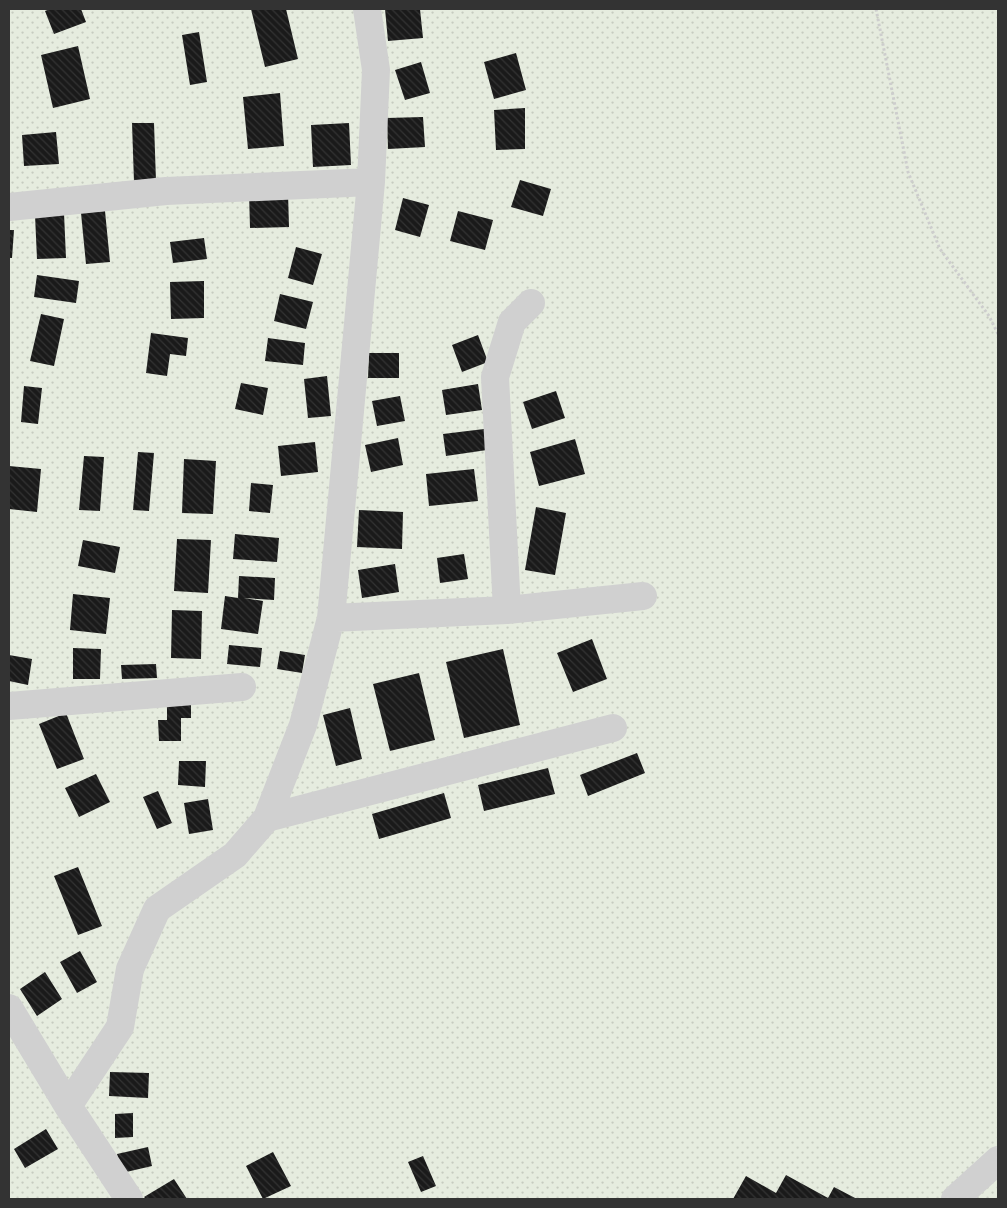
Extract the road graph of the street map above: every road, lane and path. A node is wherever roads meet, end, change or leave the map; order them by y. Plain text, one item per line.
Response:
1 (367, 9) edge
2 (876, 9) edge
3 (370, 182) junction
4 (9, 207) edge
5 (531, 303) dead end
6 (998, 334) edge
7 (643, 596) dead end
8 (507, 610) junction
9 (331, 618) junction
10 (242, 687) dead end
11 (9, 706) edge
12 (613, 728) dead end
13 (267, 818) junction
14 (9, 1008) edge
15 (68, 1106) junction
16 (998, 1160) edge
17 (129, 1199) edge
18 (955, 1199) edge

1 - 3 street
2 - 6 path
3 - 4 street
3 - 9 street
5 - 8 street
7 - 8 street
8 - 9 street
9 - 13 street
10 - 11 street
12 - 13 street
13 - 15 street
14 - 15 street
15 - 17 street
16 - 18 street

